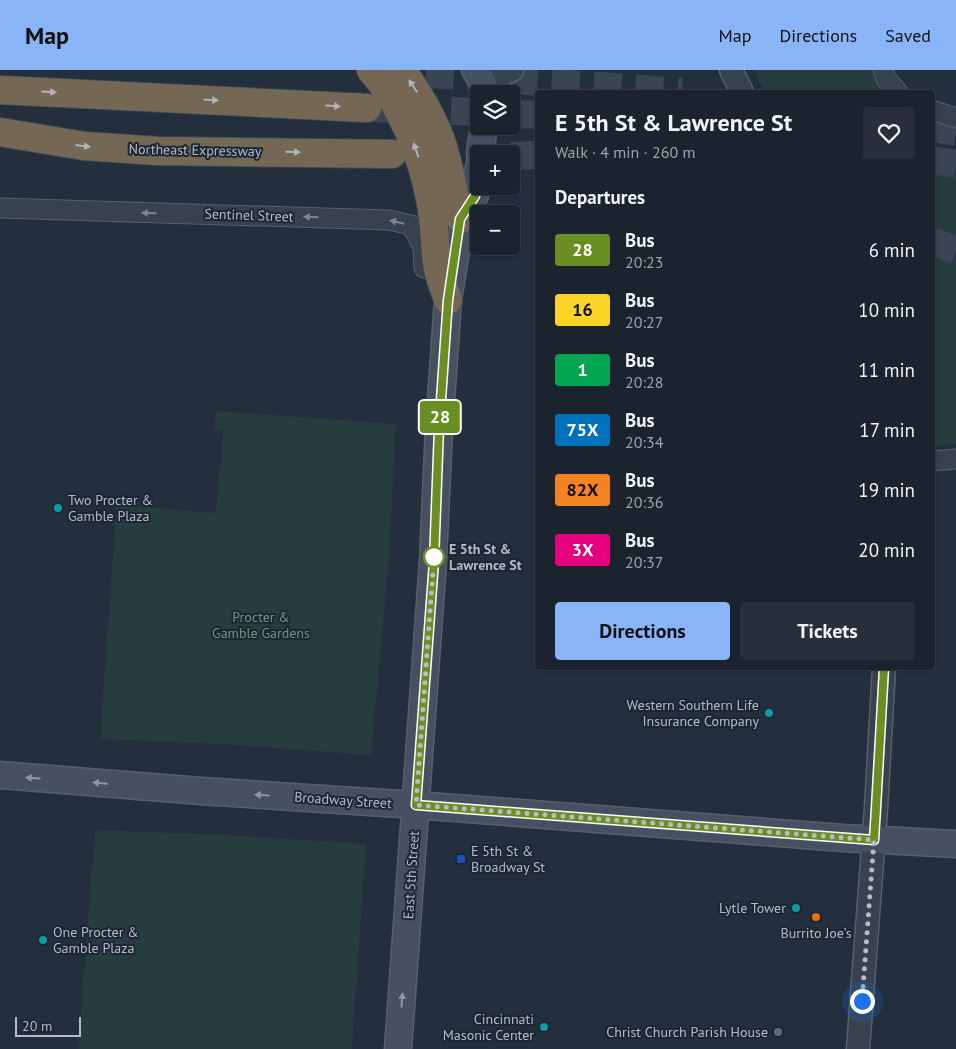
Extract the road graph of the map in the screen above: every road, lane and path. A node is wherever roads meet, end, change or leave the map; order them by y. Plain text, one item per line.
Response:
1 (370, 70) edge
2 (402, 70) edge
3 (512, 70) edge
4 (732, 70) edge
5 (882, 70) edge
6 (481, 82) edge
7 (0, 90) edge
8 (741, 90) edge
9 (896, 90) edge
10 (366, 108) tunnel mouth
11 (935, 111) edge
12 (956, 118) edge
13 (0, 132) edge
14 (392, 154) dead end
15 (475, 195) edge
16 (0, 208) edge
17 (460, 219) junction
18 (448, 300) junction
19 (956, 459) edge
20 (935, 461) edge
21 (884, 670) edge
22 (0, 775) edge
23 (416, 805) junction
24 (874, 840) junction
25 (956, 844) edge
26 (398, 1049) edge
27 (858, 1049) edge

18 -> 1 highway
17 -> 2 highway
3 - 6 street
4 - 8 street
5 - 9 street
7 -> 10 highway
11 - 12 street
13 -> 14 highway, Northeast Expressway
15 - 17 main road, East 5th Street
18 -> 16 street, Sentinel Street
17 - 18 main road, East 5th Street
18 - 23 main road, East 5th Street
19 - 20 street
21 - 24 street
23 -> 22 main road, Broadway Street
23 - 24 main road, Broadway Street
26 -> 23 main road, East 5th Street
24 - 25 main road, Broadway Street
24 - 27 street

